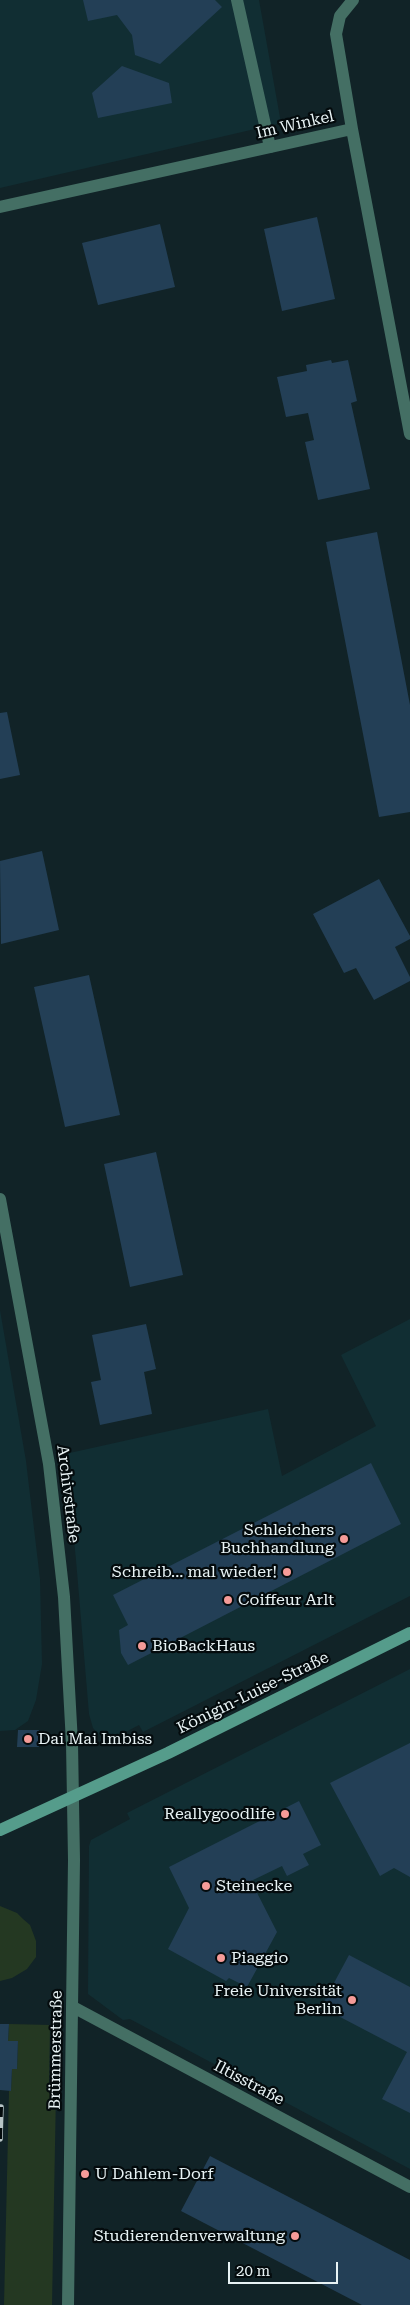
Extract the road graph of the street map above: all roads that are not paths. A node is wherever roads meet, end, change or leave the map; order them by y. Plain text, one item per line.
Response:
1 (237, 0) edge
2 (353, 0) edge
3 (352, 129) junction
4 (270, 147) junction
5 (0, 206) edge
6 (410, 434) edge
7 (0, 1199) edge
8 (410, 1633) edge
9 (74, 1796) junction
10 (0, 1830) edge
11 (73, 2007) junction
12 (410, 2187) edge
13 (68, 2305) edge

1 - 4 street
2 - 3 street
3 - 4 street, Im Winkel
3 - 6 street, Im Winkel
4 - 5 street, Im Winkel
7 - 9 street, Archivstraße
8 - 9 main road, Königin-Luise-Straße
9 - 10 main road, Königin-Luise-Straße
9 - 11 street, Brümmerstraße
11 - 12 street, Iltisstraße
11 - 13 street, Brümmerstraße

